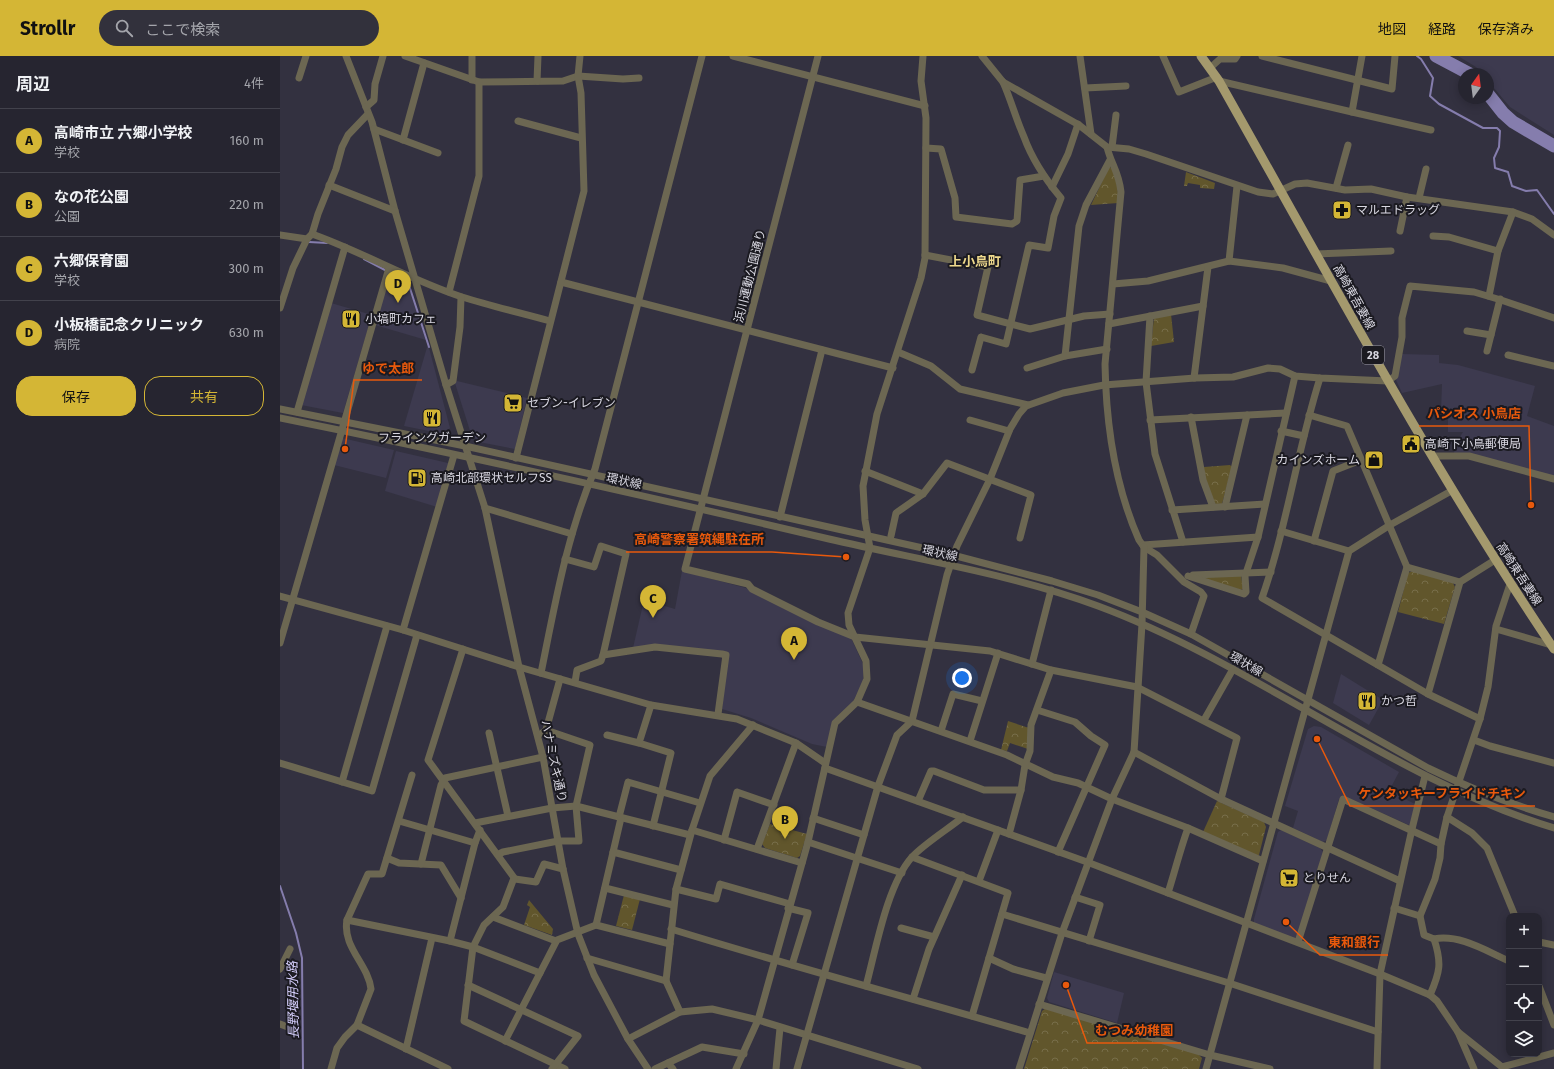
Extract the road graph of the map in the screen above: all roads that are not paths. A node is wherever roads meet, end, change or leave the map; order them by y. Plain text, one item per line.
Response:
1 (306, 56) edge
2 (346, 56) edge
3 (383, 56) edge
4 (405, 56) edge
5 (472, 56) edge
6 (538, 56) edge
7 (580, 56) edge
8 (702, 56) edge
9 (733, 56) edge
10 (818, 56) edge
11 (923, 56) edge
12 (982, 56) edge
13 (1080, 56) edge
14 (1163, 56) edge
15 (1201, 56) edge
16 (1237, 56) edge
17 (1262, 56) edge
18 (1362, 56) edge
19 (1395, 56) edge
20 (1286, 59) edge
21 (424, 63) junction
22 (1210, 68) junction
23 (578, 76) junction
24 (813, 76) junction
25 (299, 78) dead end
26 (639, 78) dead end
27 (1218, 79) junction
28 (475, 81) junction
29 (537, 81) junction
30 (1358, 81) junction
31 (1003, 82) junction
32 (1126, 86) dead end
33 (1085, 88) junction
34 (925, 106) junction
35 (367, 110) junction
36 (1352, 112) junction
37 (1116, 115) dead end
38 (518, 121) dead end
39 (1078, 124) junction
40 (374, 129) junction
41 (1431, 130) dead end
42 (1091, 134) junction
43 (581, 138) junction
44 (403, 140) junction
45 (1348, 145) dead end
46 (1109, 147) junction
47 (926, 148) junction
48 (438, 153) dead end
49 (1110, 160) junction
50 (1426, 169) dead end
51 (1044, 176) junction
52 (329, 185) junction
53 (1237, 186) junction
54 (1052, 187) junction
55 (1336, 188) junction
56 (1280, 189) junction
57 (1407, 197) junction
58 (1419, 198) junction
59 (395, 211) junction
60 (1513, 212) junction
61 (1400, 232) dead end
62 (312, 234) junction
63 (280, 235) edge
64 (1554, 235) edge
65 (1433, 236) dead end
66 (306, 239) junction
67 (345, 247) junction
68 (1391, 251) dead end
69 (1498, 251) junction
70 (1316, 254) junction
71 (925, 255) junction
72 (1229, 260) junction
73 (1208, 267) junction
74 (390, 268) junction
75 (415, 279) junction
76 (1331, 281) junction
77 (561, 282) junction
78 (1113, 284) junction
79 (449, 292) junction
80 (461, 296) junction
81 (1489, 296) junction
82 (1500, 299) junction
83 (638, 302) junction
84 (1203, 306) junction
85 (280, 308) edge
86 (1110, 314) junction
87 (1150, 316) junction
88 (1554, 318) edge
89 (1068, 319) junction
90 (550, 321) junction
91 (1109, 324) junction
92 (1010, 325) junction
93 (747, 331) junction
94 (1467, 331) dead end
95 (1491, 335) junction
96 (1107, 349) junction
97 (822, 350) junction
98 (1487, 351) dead end
99 (898, 352) junction
100 (1508, 355) dead end
101 (1064, 356) junction
102 (1554, 366) edge
103 (893, 368) junction
104 (1027, 368) dead end
105 (972, 370) dead end
106 (1295, 376) junction
107 (1194, 378) junction
108 (1320, 378) junction
109 (1388, 381) junction
110 (1146, 382) junction
111 (1105, 385) junction
112 (446, 386) junction
113 (1028, 405) junction
114 (280, 409) edge
115 (297, 412) junction
116 (1286, 412) junction
117 (1247, 415) junction
118 (1308, 415) junction
119 (1191, 417) junction
120 (280, 418) edge
121 (970, 420) dead end
122 (1150, 420) junction
123 (345, 421) junction
124 (342, 430) junction
125 (1009, 431) junction
126 (1281, 431) junction
127 (1304, 436) junction
128 (465, 446) junction
129 (454, 455) junction
130 (1432, 456) junction
131 (516, 458) junction
132 (470, 459) junction
133 (1361, 460) junction
134 (865, 471) junction
135 (593, 475) junction
136 (990, 479) junction
137 (1554, 479) edge
138 (589, 484) junction
139 (1453, 490) junction
140 (923, 494) junction
141 (704, 501) junction
142 (1265, 504) junction
143 (1212, 506) junction
144 (1225, 507) junction
145 (485, 508) junction
146 (701, 509) junction
147 (1172, 510) junction
148 (780, 517) junction
149 (1390, 525) junction
150 (1281, 531) junction
151 (572, 534) junction
152 (868, 536) junction
153 (891, 536) dead end
154 (1258, 537) junction
155 (1020, 538) dead end
156 (1314, 541) junction
157 (1183, 542) junction
158 (1143, 546) junction
159 (870, 548) junction
160 (1349, 551) junction
161 (954, 556) junction
162 (565, 559) junction
163 (1495, 560) junction
164 (950, 566) junction
165 (1407, 567) junction
166 (1247, 572) junction
167 (1271, 572) junction
168 (1176, 574) junction
169 (1188, 576) junction
170 (1460, 582) junction
171 (1510, 584) junction
172 (1051, 590) junction
173 (280, 596) edge
174 (293, 599) junction
175 (1142, 612) junction
176 (1142, 624) junction
177 (387, 626) junction
178 (1496, 629) junction
179 (403, 630) junction
180 (1191, 634) junction
181 (417, 635) junction
182 (1325, 635) junction
183 (855, 637) junction
184 (280, 643) edge
185 (930, 644) junction
186 (1553, 647) edge
187 (463, 649) junction
188 (998, 653) junction
189 (603, 655) junction
190 (1032, 664) junction
191 (1378, 665) junction
192 (519, 668) junction
193 (1233, 669) junction
194 (1051, 670) junction
195 (541, 673) junction
196 (560, 679) junction
197 (575, 682) junction
198 (1137, 687) junction
199 (1428, 694) junction
200 (1309, 700) junction
201 (982, 701) junction
202 (857, 702) junction
203 (651, 705) junction
204 (1037, 710) junction
205 (1306, 711) junction
206 (718, 714) junction
207 (1480, 719) junction
208 (1204, 720) junction
209 (912, 721) junction
210 (753, 725) junction
211 (546, 730) junction
212 (941, 731) junction
213 (489, 733) dead end
214 (607, 735) dead end
215 (538, 736) junction
216 (1474, 740) junction
217 (970, 741) junction
218 (639, 743) junction
219 (796, 743) junction
220 (1134, 752) junction
221 (543, 757) junction
222 (280, 763) edge
223 (1554, 763) edge
224 (825, 765) junction
225 (1025, 765) junction
226 (496, 767) junction
227 (412, 775) dead end
228 (1425, 776) junction
229 (443, 781) junction
230 (342, 782) junction
231 (1458, 783) junction
232 (878, 786) junction
233 (1087, 787) junction
234 (1021, 790) junction
235 (662, 791) junction
236 (1456, 791) junction
237 (1112, 799) junction
238 (1221, 799) junction
239 (918, 801) junction
240 (700, 803) junction
241 (774, 805) junction
242 (576, 806) junction
243 (552, 808) junction
244 (508, 816) junction
245 (963, 817) junction
246 (1447, 817) junction
247 (1554, 817) edge
248 (620, 818) junction
249 (813, 818) junction
250 (398, 821) junction
251 (475, 823) junction
252 (1273, 823) junction
253 (653, 826) junction
254 (1188, 828) junction
255 (1554, 828) edge
256 (430, 830) junction
257 (480, 830) junction
258 (998, 830) junction
259 (1412, 830) junction
260 (691, 833) junction
261 (1009, 834) junction
262 (864, 835) junction
263 (724, 840) junction
264 (558, 841) junction
265 (808, 842) junction
266 (475, 843) junction
267 (1441, 844) junction
268 (1327, 849) junction
269 (757, 850) junction
270 (613, 852) junction
271 (1058, 852) junction
272 (499, 854) junction
273 (912, 856) junction
274 (387, 858) junction
275 (857, 858) junction
276 (1263, 861) junction
277 (1087, 862) junction
278 (802, 863) junction
279 (421, 864) junction
280 (563, 869) junction
281 (681, 870) junction
282 (902, 873) junction
283 (962, 875) junction
284 (514, 878) junction
285 (979, 881) junction
286 (1400, 881) junction
287 (605, 888) junction
288 (676, 889) junction
289 (1168, 893) junction
290 (1075, 897) junction
291 (461, 898) junction
292 (673, 905) junction
293 (789, 906) junction
294 (1394, 908) junction
295 (1514, 913) edge
296 (1002, 914) junction
297 (1420, 916) junction
298 (493, 917) junction
299 (348, 920) junction
300 (1246, 922) junction
301 (596, 925) junction
302 (901, 928) dead end
303 (671, 929) junction
304 (578, 932) junction
305 (1062, 933) junction
306 (432, 938) junction
307 (934, 938) junction
308 (1434, 939) junction
309 (450, 941) junction
310 (556, 941) junction
311 (1088, 941) junction
312 (1298, 942) junction
313 (1542, 943) edge
314 (670, 944) junction
315 (1554, 946) edge
316 (473, 947) junction
317 (290, 949) dead end
318 (587, 958) junction
319 (989, 958) junction
320 (1506, 960) edge
321 (774, 961) junction
322 (792, 965) junction
323 (280, 969) edge
324 (540, 973) junction
325 (824, 973) junction
326 (1380, 974) junction
327 (1046, 978) junction
328 (666, 981) junction
329 (1229, 983) junction
330 (468, 985) junction
331 (866, 986) junction
332 (1542, 994) edge
333 (1430, 995) junction
334 (912, 999) junction
335 (1039, 1004) junction
336 (522, 1010) junction
337 (680, 1012) junction
338 (972, 1016) junction
339 (758, 1020) junction
340 (280, 1024) edge
341 (356, 1025) junction
342 (1554, 1025) edge
343 (780, 1028) junction
344 (293, 1029) dead end
345 (1378, 1032) junction
346 (1458, 1032) junction
347 (1030, 1034) junction
348 (806, 1036) junction
349 (628, 1039) junction
350 (505, 1041) junction
351 (406, 1049) junction
352 (1554, 1053) edge
353 (744, 1054) junction
354 (1210, 1055) junction
355 (668, 1062) junction
356 (554, 1067) edge
357 (1260, 1068) edge
358 (331, 1069) edge
359 (448, 1069) edge
360 (565, 1069) edge
361 (648, 1069) edge
362 (655, 1069) edge
363 (673, 1069) edge
364 (736, 1069) edge
365 (776, 1069) edge
366 (797, 1069) edge
367 (918, 1069) edge
368 (1019, 1069) edge
369 (1206, 1069) edge
370 (1270, 1069) edge
371 (1377, 1069) edge
372 (1474, 1069) edge

1 - 25 street
2 - 35 street, ハナミズキ通り
3 - 35 street
4 - 21 street
5 - 28 street
6 - 29 street
7 - 23 street
8 - 83 street
9 - 24 street
10 - 24 street, 浜川運動公園通り
11 - 34 street
12 - 31 street
13 - 33 street
14 - 27 street
15 - 22 main road, 高崎東吾妻線 / 28
16 - 22 street
17 - 20 street
18 - 30 street
19 - 30 street
20 - 30 street
21 - 28 street
21 - 44 street
22 - 27 main road, 高崎東吾妻線 / 28
23 - 26 street
23 - 29 street
23 - 43 street
24 - 34 street
24 - 93 street, 浜川運動公園通り
27 - 36 street
27 - 56 main road, 高崎東吾妻線 / 28
28 - 29 street
28 - 79 street
30 - 36 street
31 - 39 street
31 - 51 street
32 - 33 street
33 - 42 street
34 - 47 street
35 - 40 street, ハナミズキ通り
35 - 52 street
36 - 41 street
37 - 46 street
38 - 43 street
39 - 42 street
39 - 54 street
40 - 44 street
40 - 59 street, ハナミズキ通り
42 - 46 street
43 - 77 street
44 - 48 street
45 - 55 street
46 - 49 street
46 - 53 street
47 - 51 street
47 - 71 street
49 - 78 street
49 - 89 street
50 - 58 street
51 - 54 street
52 - 59 street
52 - 62 street
53 - 56 street
53 - 72 street
54 - 92 street
55 - 56 street
55 - 57 street
56 - 70 main road, 高崎東吾妻線 / 28
57 - 58 street
57 - 61 street
58 - 60 street
59 - 75 street, ハナミズキ通り
60 - 64 street
60 - 69 street
62 - 66 street
62 - 67 street
63 - 66 street
65 - 69 street
66 - 85 street
67 - 74 street
67 - 115 street
68 - 70 street
69 - 81 street
70 - 76 main road, 高崎東吾妻線 / 28
71 - 92 street
71 - 99 street
72 - 73 street
72 - 76 street
73 - 78 street
73 - 84 street
74 - 75 street
74 - 123 street
75 - 79 street
75 - 112 street, ハナミズキ通り
76 - 109 main road, 高崎東吾妻線 / 28
77 - 83 street
77 - 90 street
78 - 86 street
79 - 80 street
80 - 90 street
80 - 112 street
81 - 82 street
81 - 109 street
82 - 88 street
82 - 95 street
83 - 93 street
83 - 135 street
84 - 87 street
84 - 107 street
86 - 89 street
86 - 91 street
87 - 91 street
87 - 110 street
89 - 92 street
89 - 101 street
90 - 131 street
91 - 96 street
92 - 105 street
93 - 97 street
93 - 141 street, 浜川運動公園通り
94 - 95 street
95 - 98 street
96 - 101 street
96 - 111 street
97 - 103 street
97 - 148 street
99 - 103 street
99 - 113 street
100 - 102 street
101 - 104 street
103 - 134 street
106 - 107 street
106 - 108 street
106 - 116 street
107 - 110 street
108 - 109 street
108 - 118 street
109 - 130 main road, 高崎東吾妻線 / 28
110 - 111 street
110 - 122 street
111 - 113 street
111 - 158 street
112 - 128 street, ハナミズキ通り
113 - 125 street
114 - 115 street, 環状線
115 - 123 street, 環状線
116 - 117 street
116 - 126 street
117 - 119 street
117 - 144 street
118 - 127 street
118 - 133 street
119 - 122 street
119 - 143 street
120 - 124 street, 環状線
121 - 125 street
122 - 147 street
123 - 124 street
123 - 128 street, 環状線
124 - 129 street, 環状線
124 - 174 street
125 - 136 street
126 - 127 street
126 - 142 street
127 - 150 street
128 - 131 street, 環状線
128 - 132 street, ハナミズキ通り
129 - 132 street, 環状線
129 - 179 street
130 - 137 street
130 - 139 main road, 高崎東吾妻線 / 28
131 - 135 street, 環状線
132 - 138 street, 環状線
132 - 145 street, ハナミズキ通り
133 - 149 street
133 - 156 street
134 - 140 street
134 - 152 street
135 - 138 street
135 - 141 street, 環状線
136 - 140 street
136 - 155 street
136 - 161 street
138 - 146 street, 環状線
138 - 151 street
139 - 149 street
139 - 163 main road, 高崎東吾妻線 / 28
140 - 153 street
141 - 146 street, 浜川運動公園通り
141 - 148 street, 環状線
142 - 144 street
142 - 154 street
143 - 144 street
143 - 147 street
145 - 151 street
145 - 192 street, ハナミズキ通り
146 - 159 street, 環状線
146 - 183 street, 浜川運動公園通り
147 - 157 street
148 - 152 street, 環状線
149 - 160 street
149 - 165 street
150 - 156 street
150 - 167 street
151 - 162 street
152 - 159 street
152 - 161 street, 環状線
154 - 157 street
154 - 166 street
156 - 160 street
157 - 158 street
158 - 168 street
158 - 175 street
159 - 164 street, 環状線
159 - 183 street
160 - 182 street
161 - 164 street
161 - 175 street, 環状線
162 - 189 street
162 - 195 street
163 - 170 street
163 - 171 main road, 高崎東吾妻線 / 28
164 - 172 street, 環状線
164 - 185 street
165 - 170 street
165 - 191 street
166 - 167 street
166 - 169 street
166 - 169 street
167 - 182 street
168 - 169 street
168 - 180 street
170 - 199 street
171 - 178 street
171 - 186 main road, 高崎東吾妻線 / 28
172 - 176 street, 環状線
172 - 190 street
173 - 174 street
174 - 177 street
174 - 184 street
175 - 176 street
175 - 180 street, 環状線
176 - 193 street, 環状線
176 - 198 street
177 - 179 street
177 - 230 street
178 - 186 street
178 - 207 street
179 - 181 street
180 - 200 street, 環状線
181 - 187 street
181 - 230 street
182 - 191 street
182 - 200 street
183 - 185 street
183 - 202 street
185 - 188 street
185 - 209 street
187 - 192 street
187 - 229 street
188 - 190 street
188 - 201 street
189 - 197 street
189 - 206 street
190 - 194 street
191 - 199 street
192 - 195 street
192 - 215 street, ハナミズキ通り
193 - 205 street, 環状線
193 - 208 street
194 - 198 street
194 - 204 street
195 - 196 street
196 - 197 street
196 - 211 street
197 - 203 street
198 - 208 street
198 - 220 street
199 - 207 street
200 - 205 street
200 - 231 street, 環状線
201 - 212 street
201 - 217 street
202 - 209 street
202 - 224 street
203 - 206 street
203 - 218 street
204 - 225 street
204 - 233 street
205 - 228 street, 環状線
205 - 252 street
206 - 210 street
207 - 216 street
208 - 238 street
209 - 212 street
209 - 232 street
210 - 219 street
210 - 240 street
211 - 215 street
211 - 242 street
212 - 217 street
213 - 226 street
214 - 218 street
215 - 221 street, ハナミズキ通り
216 - 223 street
216 - 231 street
217 - 225 street
218 - 235 street
219 - 224 street
219 - 241 street
220 - 237 street
220 - 238 street
221 - 226 street
221 - 243 street, ハナミズキ通り
222 - 230 street
224 - 232 street
224 - 249 street
225 - 233 street
225 - 234 street
226 - 229 street
226 - 244 street
227 - 250 street
228 - 236 street, 環状線
228 - 259 street
229 - 251 street
229 - 256 street
231 - 236 street
231 - 247 street, 環状線
232 - 239 street
232 - 262 street
233 - 237 street
233 - 271 street
234 - 239 street
234 - 261 street
235 - 240 street
235 - 248 street
235 - 253 street
236 - 246 street
236 - 255 street, 環状線
237 - 254 street
237 - 277 street
238 - 252 street
239 - 245 street
240 - 260 street
241 - 263 street
241 - 269 street
242 - 243 street
242 - 248 street
242 - 264 street
243 - 244 street
243 - 264 street, ハナミズキ通り
244 - 251 street
245 - 258 street
245 - 273 street
246 - 267 street
246 - 295 street
248 - 253 street
248 - 270 street
249 - 262 street
249 - 265 street
250 - 256 street
250 - 274 street
251 - 257 street
252 - 268 street
252 - 276 street
253 - 260 street
254 - 276 street
254 - 289 street
256 - 266 street
256 - 279 street
257 - 266 street
257 - 272 street
258 - 261 street
258 - 285 street
259 - 267 street
259 - 268 street
259 - 286 street
260 - 263 street
260 - 281 street
261 - 271 street
262 - 275 street
263 - 269 street
264 - 272 street
264 - 280 street, ハナミズキ通り
265 - 275 street
265 - 278 street
266 - 291 street
267 - 297 street
268 - 286 street
268 - 312 street
269 - 278 street
270 - 281 street
270 - 287 street
271 - 277 street
272 - 284 street
273 - 282 street
273 - 283 street
274 - 279 street
274 - 299 street
275 - 282 street
275 - 325 street
276 - 300 street
277 - 289 street
277 - 290 street
278 - 293 street
279 - 291 street
280 - 284 street
280 - 304 street, ハナミズキ通り
281 - 288 street
282 - 331 street
283 - 285 street
283 - 307 street
284 - 298 street
285 - 296 street
286 - 294 street
287 - 292 street
287 - 301 street
288 - 292 street
288 - 293 street
289 - 300 street
290 - 305 street
290 - 311 street
291 - 309 street
292 - 303 street
293 - 321 street
293 - 322 street
294 - 297 street
294 - 326 street
296 - 305 street
296 - 319 street
297 - 308 street
298 - 310 street
298 - 316 street
299 - 306 street
299 - 341 street
300 - 312 street
300 - 329 street
301 - 304 street
301 - 314 street
302 - 307 street
303 - 314 street
303 - 321 street
304 - 310 street
304 - 318 street, ハナミズキ通り
305 - 311 street
305 - 327 street
306 - 309 street
306 - 351 street
307 - 334 street
308 - 320 street
308 - 333 street
309 - 316 street
310 - 324 street
311 - 329 street
312 - 326 street
313 - 315 street
314 - 328 street
316 - 324 street
316 - 330 street
317 - 323 street
318 - 328 street
318 - 349 street, ハナミズキ通り
319 - 327 street
319 - 338 street
321 - 322 street
321 - 339 street
322 - 325 street
324 - 336 street
325 - 331 street
325 - 348 street
326 - 333 street
326 - 345 street
327 - 335 street
328 - 337 street
329 - 345 street
329 - 354 street
330 - 336 street
330 - 350 street
331 - 334 street
332 - 342 street
333 - 346 street
334 - 338 street
335 - 347 street
335 - 354 street
336 - 350 street
336 - 356 street
337 - 339 street
337 - 349 street
338 - 347 street
339 - 343 street
339 - 353 street
340 - 344 street
341 - 351 street
341 - 358 street
343 - 348 street
343 - 365 street
345 - 371 street
346 - 352 street
346 - 372 street
347 - 368 street
348 - 366 street
348 - 367 street
349 - 361 street, ハナミズキ通り
350 - 356 street
351 - 359 street
353 - 355 street
353 - 364 street
354 - 357 street
354 - 369 street
355 - 362 street
355 - 363 street
356 - 360 street
357 - 370 street

